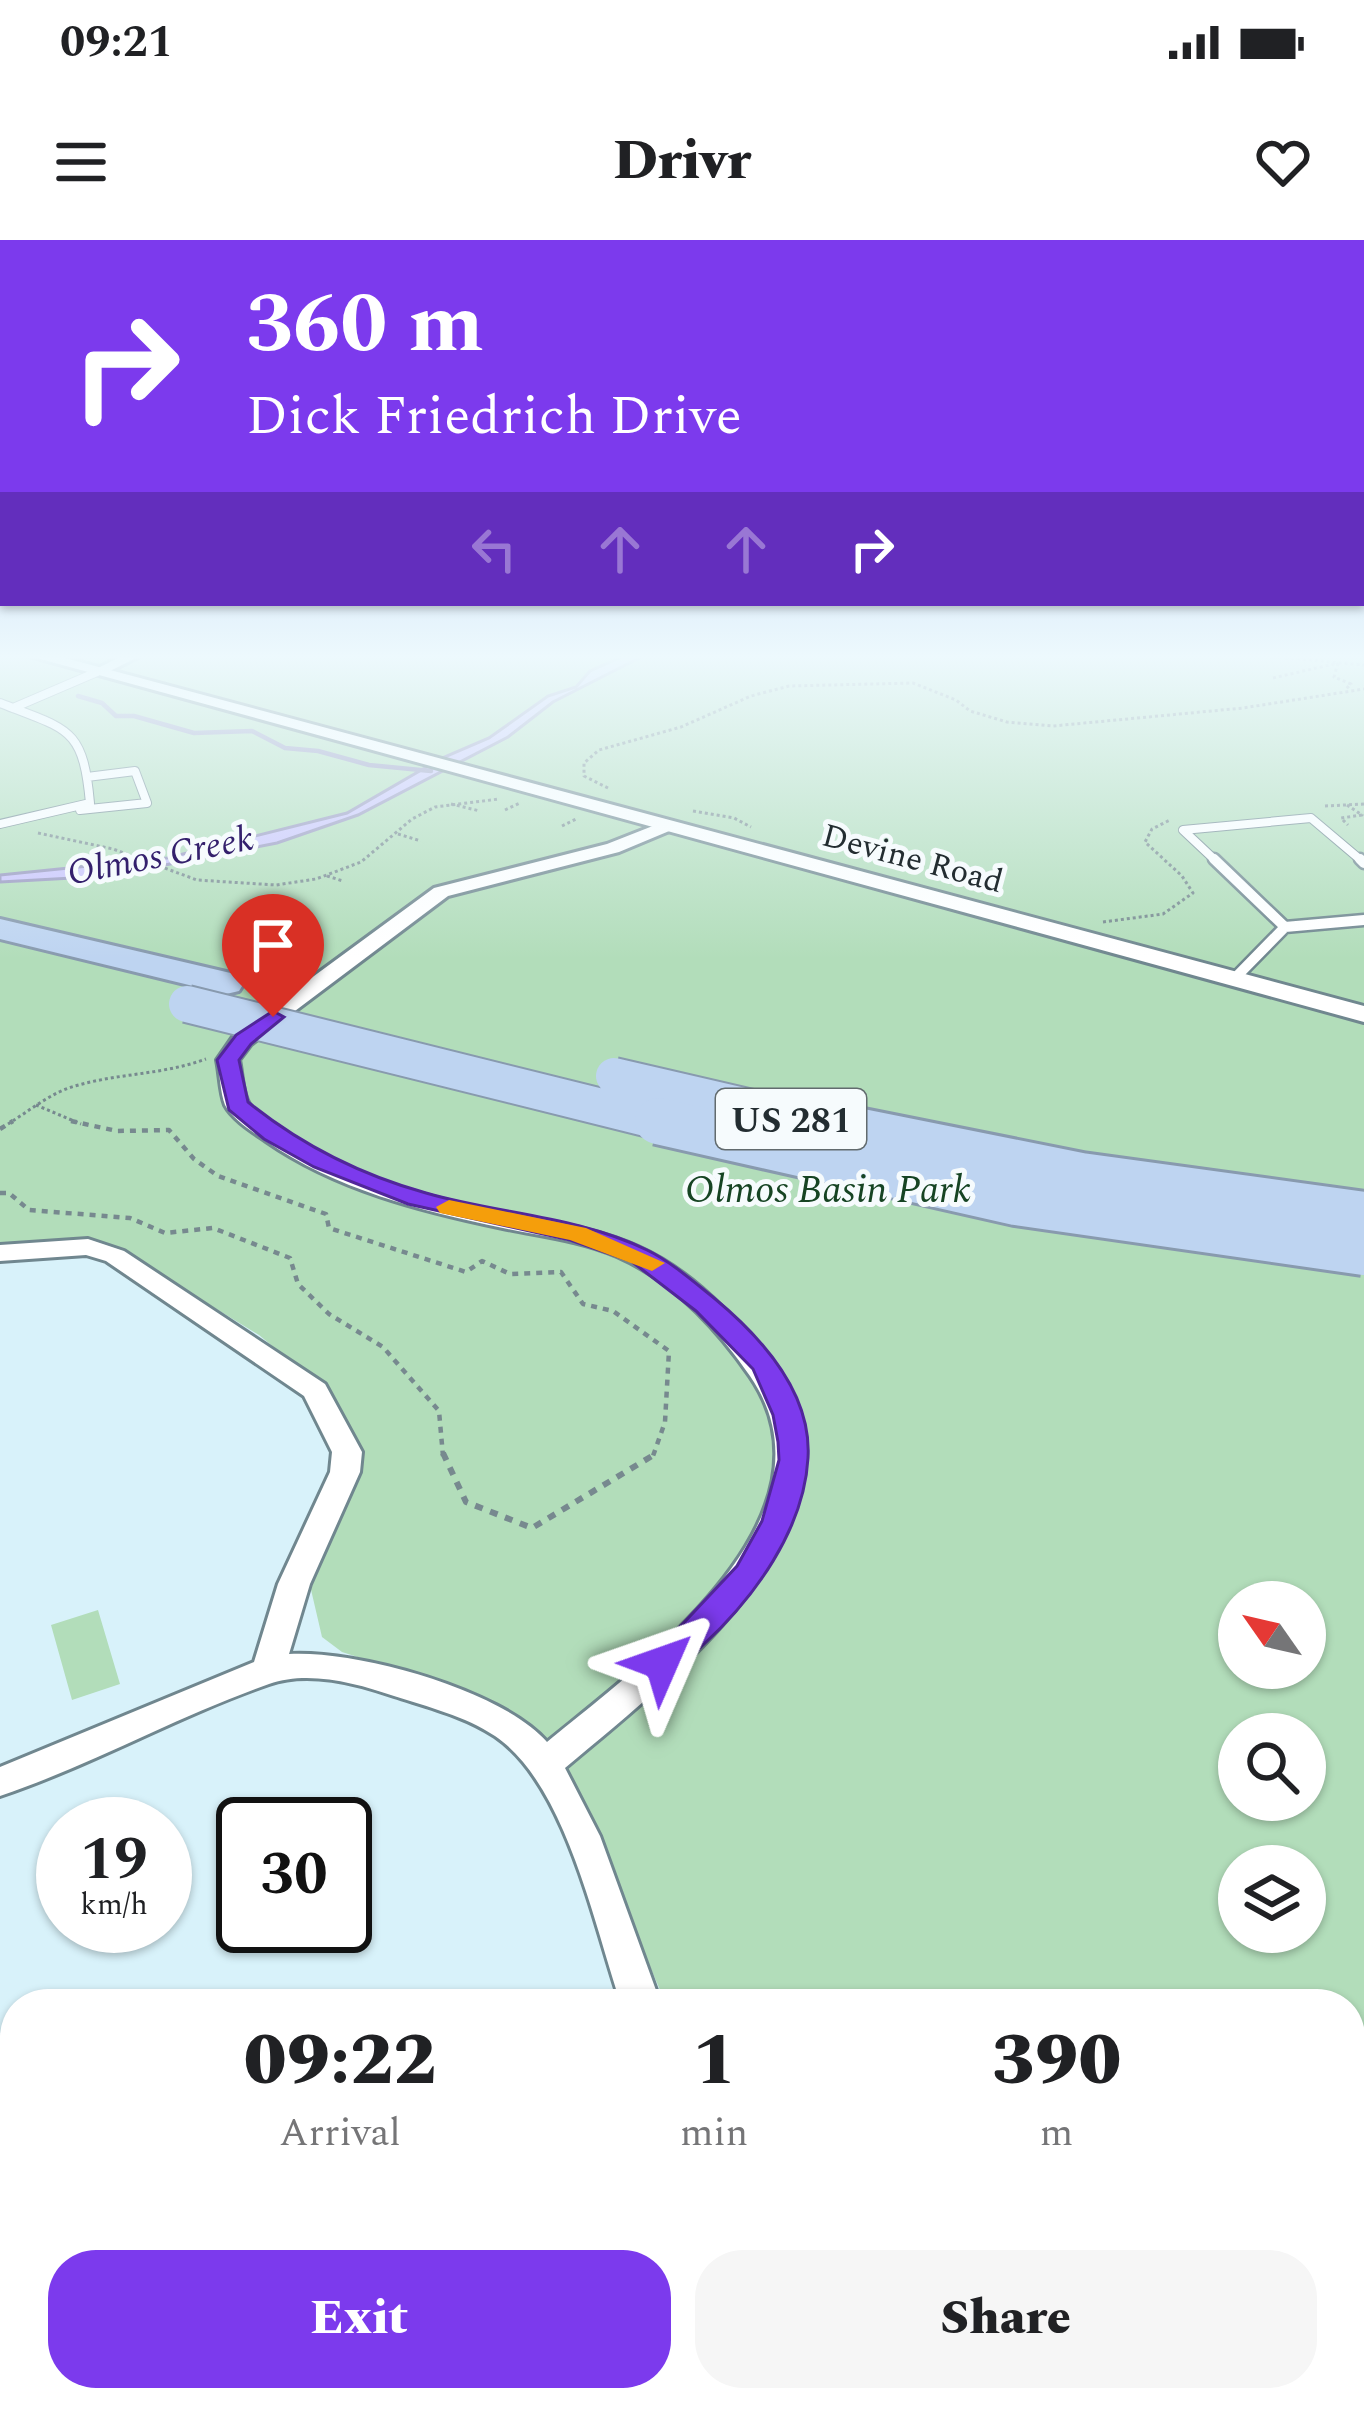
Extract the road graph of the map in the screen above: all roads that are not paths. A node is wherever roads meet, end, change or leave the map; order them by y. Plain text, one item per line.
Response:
1 (84, 756) edge
2 (410, 756) edge
3 (87, 777) junction
4 (69, 810) junction
5 (676, 817) junction
6 (4, 823) edge
7 (1364, 863) edge
8 (1364, 920) edge
9 (1285, 927) junction
10 (0, 929) edge
11 (0, 958) edge
12 (1235, 978) junction
13 (1364, 1014) edge
14 (1364, 1215) edge
15 (1364, 1252) edge
16 (0, 1253) edge
17 (268, 1670) junction
18 (543, 1766) junction
19 (0, 1782) edge
20 (635, 1989) edge

1 - 3 lane
2 - 5 street, Devine Road
3 - 4 lane
3 - 4 lane
4 - 6 lane
5 - 12 street, Devine Road
5 - 18 street
7 - 9 lane
8 - 9 lane
9 - 12 lane
10 - 14 highway, US 281, bridge
11 - 15 highway, US 281, bridge
12 - 13 street, Devine Road
16 - 17 street
17 - 18 street
17 - 19 street
18 - 20 street

